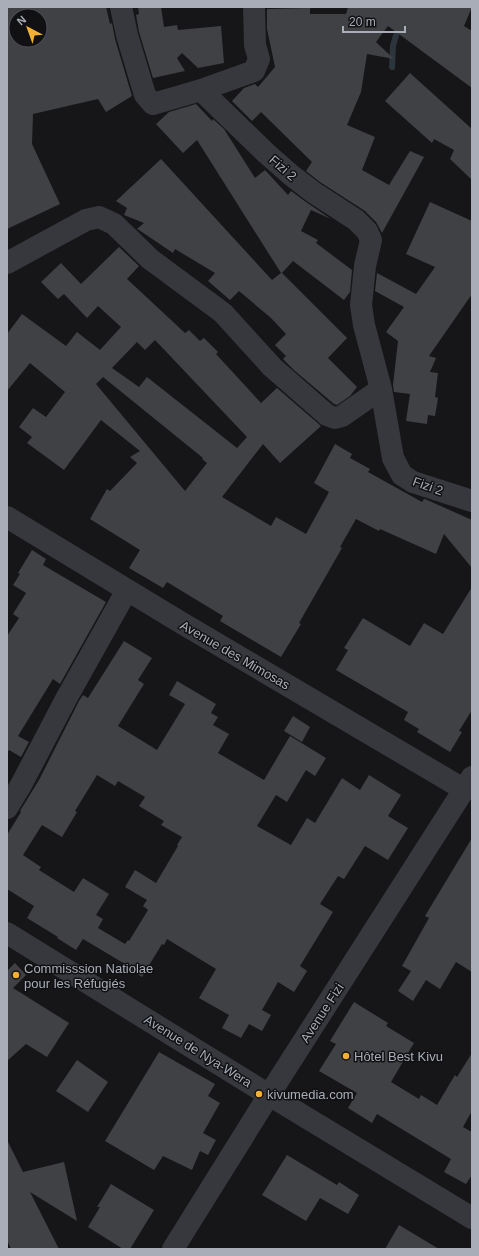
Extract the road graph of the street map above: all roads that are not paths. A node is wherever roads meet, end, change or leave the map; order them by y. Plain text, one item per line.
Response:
1 (121, 7) edge
2 (254, 7) edge
3 (201, 90) junction
4 (7, 263) edge
5 (381, 389) junction
6 (472, 501) edge
7 (7, 517) edge
8 (127, 590) junction
9 (468, 783) edge
10 (7, 808) edge
11 (7, 933) edge
12 (269, 1095) junction
13 (472, 1218) edge
14 (173, 1249) edge

1 - 3 street
2 - 3 street
3 - 5 street, Fizi 2
4 - 5 street
5 - 6 street, Fizi 2
7 - 8 street, Avenue des Mimosas
8 - 9 street, Avenue des Mimosas
8 - 10 street
9 - 12 street, Avenue Fizi
11 - 12 street, Avenue de Nya-Wera
12 - 13 street, Avenue de Nya-Wera
12 - 14 street, Avenue Fizi

